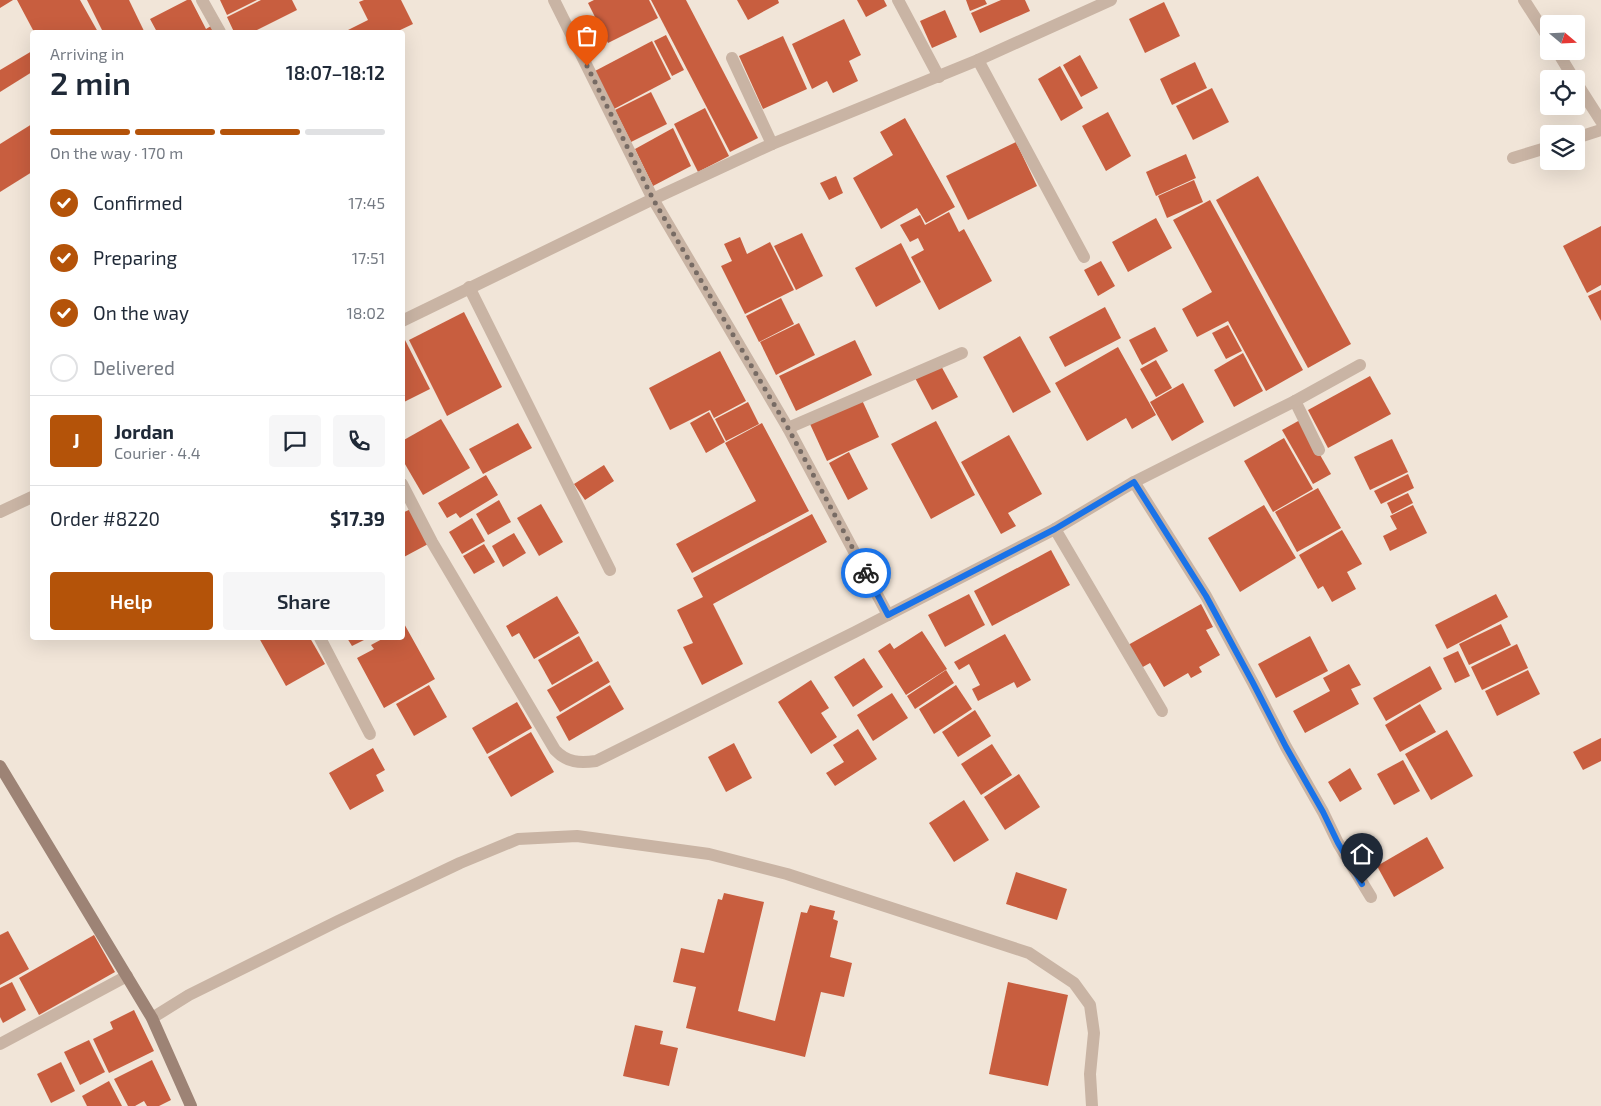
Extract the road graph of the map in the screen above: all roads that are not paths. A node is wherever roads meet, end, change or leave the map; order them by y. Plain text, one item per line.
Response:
1 (202, 0) edge
2 (554, 0) edge
3 (898, 0) edge
4 (1111, 0) edge
5 (1524, 0) edge
6 (1540, 25) edge
7 (219, 30) edge
8 (732, 58) dead end
9 (978, 60) junction
10 (939, 77) junction
11 (1585, 96) edge
12 (1601, 121) edge
13 (1601, 130) edge
14 (1585, 135) edge
15 (772, 144) junction
16 (1540, 149) edge
17 (1513, 158) dead end
18 (653, 199) junction
19 (1084, 257) dead end
20 (470, 287) junction
21 (405, 319) edge
22 (962, 353) dead end
23 (1360, 365) dead end
24 (1295, 401) junction
25 (788, 428) junction
26 (1319, 450) dead end
27 (1134, 482) junction
28 (405, 490) edge
29 (30, 498) edge
30 (0, 512) edge
31 (1055, 529) junction
32 (610, 570) dead end
33 (888, 615) junction
34 (321, 640) edge
35 (1162, 711) dead end
36 (370, 734) dead end
37 (0, 766) edge
38 (1371, 897) dead end
39 (126, 976) junction
40 (152, 1018) junction
41 (0, 1044) edge
42 (191, 1106) edge
43 (1092, 1106) edge

1 - 7 street
2 - 18 street
3 - 10 street
4 - 9 street
5 - 6 street
8 - 15 street
9 - 10 street
9 - 19 street
10 - 15 street
11 - 12 street
13 - 14 street
15 - 18 street
16 - 17 street
18 - 20 street
18 - 25 street
20 - 21 street
20 - 32 street
22 - 25 street
23 - 24 street
24 - 26 street
24 - 27 street
25 - 33 street
27 - 31 street
27 - 38 street
28 - 33 street
29 - 30 street
31 - 33 street
31 - 35 street
34 - 36 street
37 - 39 street
39 - 40 street
39 - 41 street
40 - 42 street
40 - 43 street

